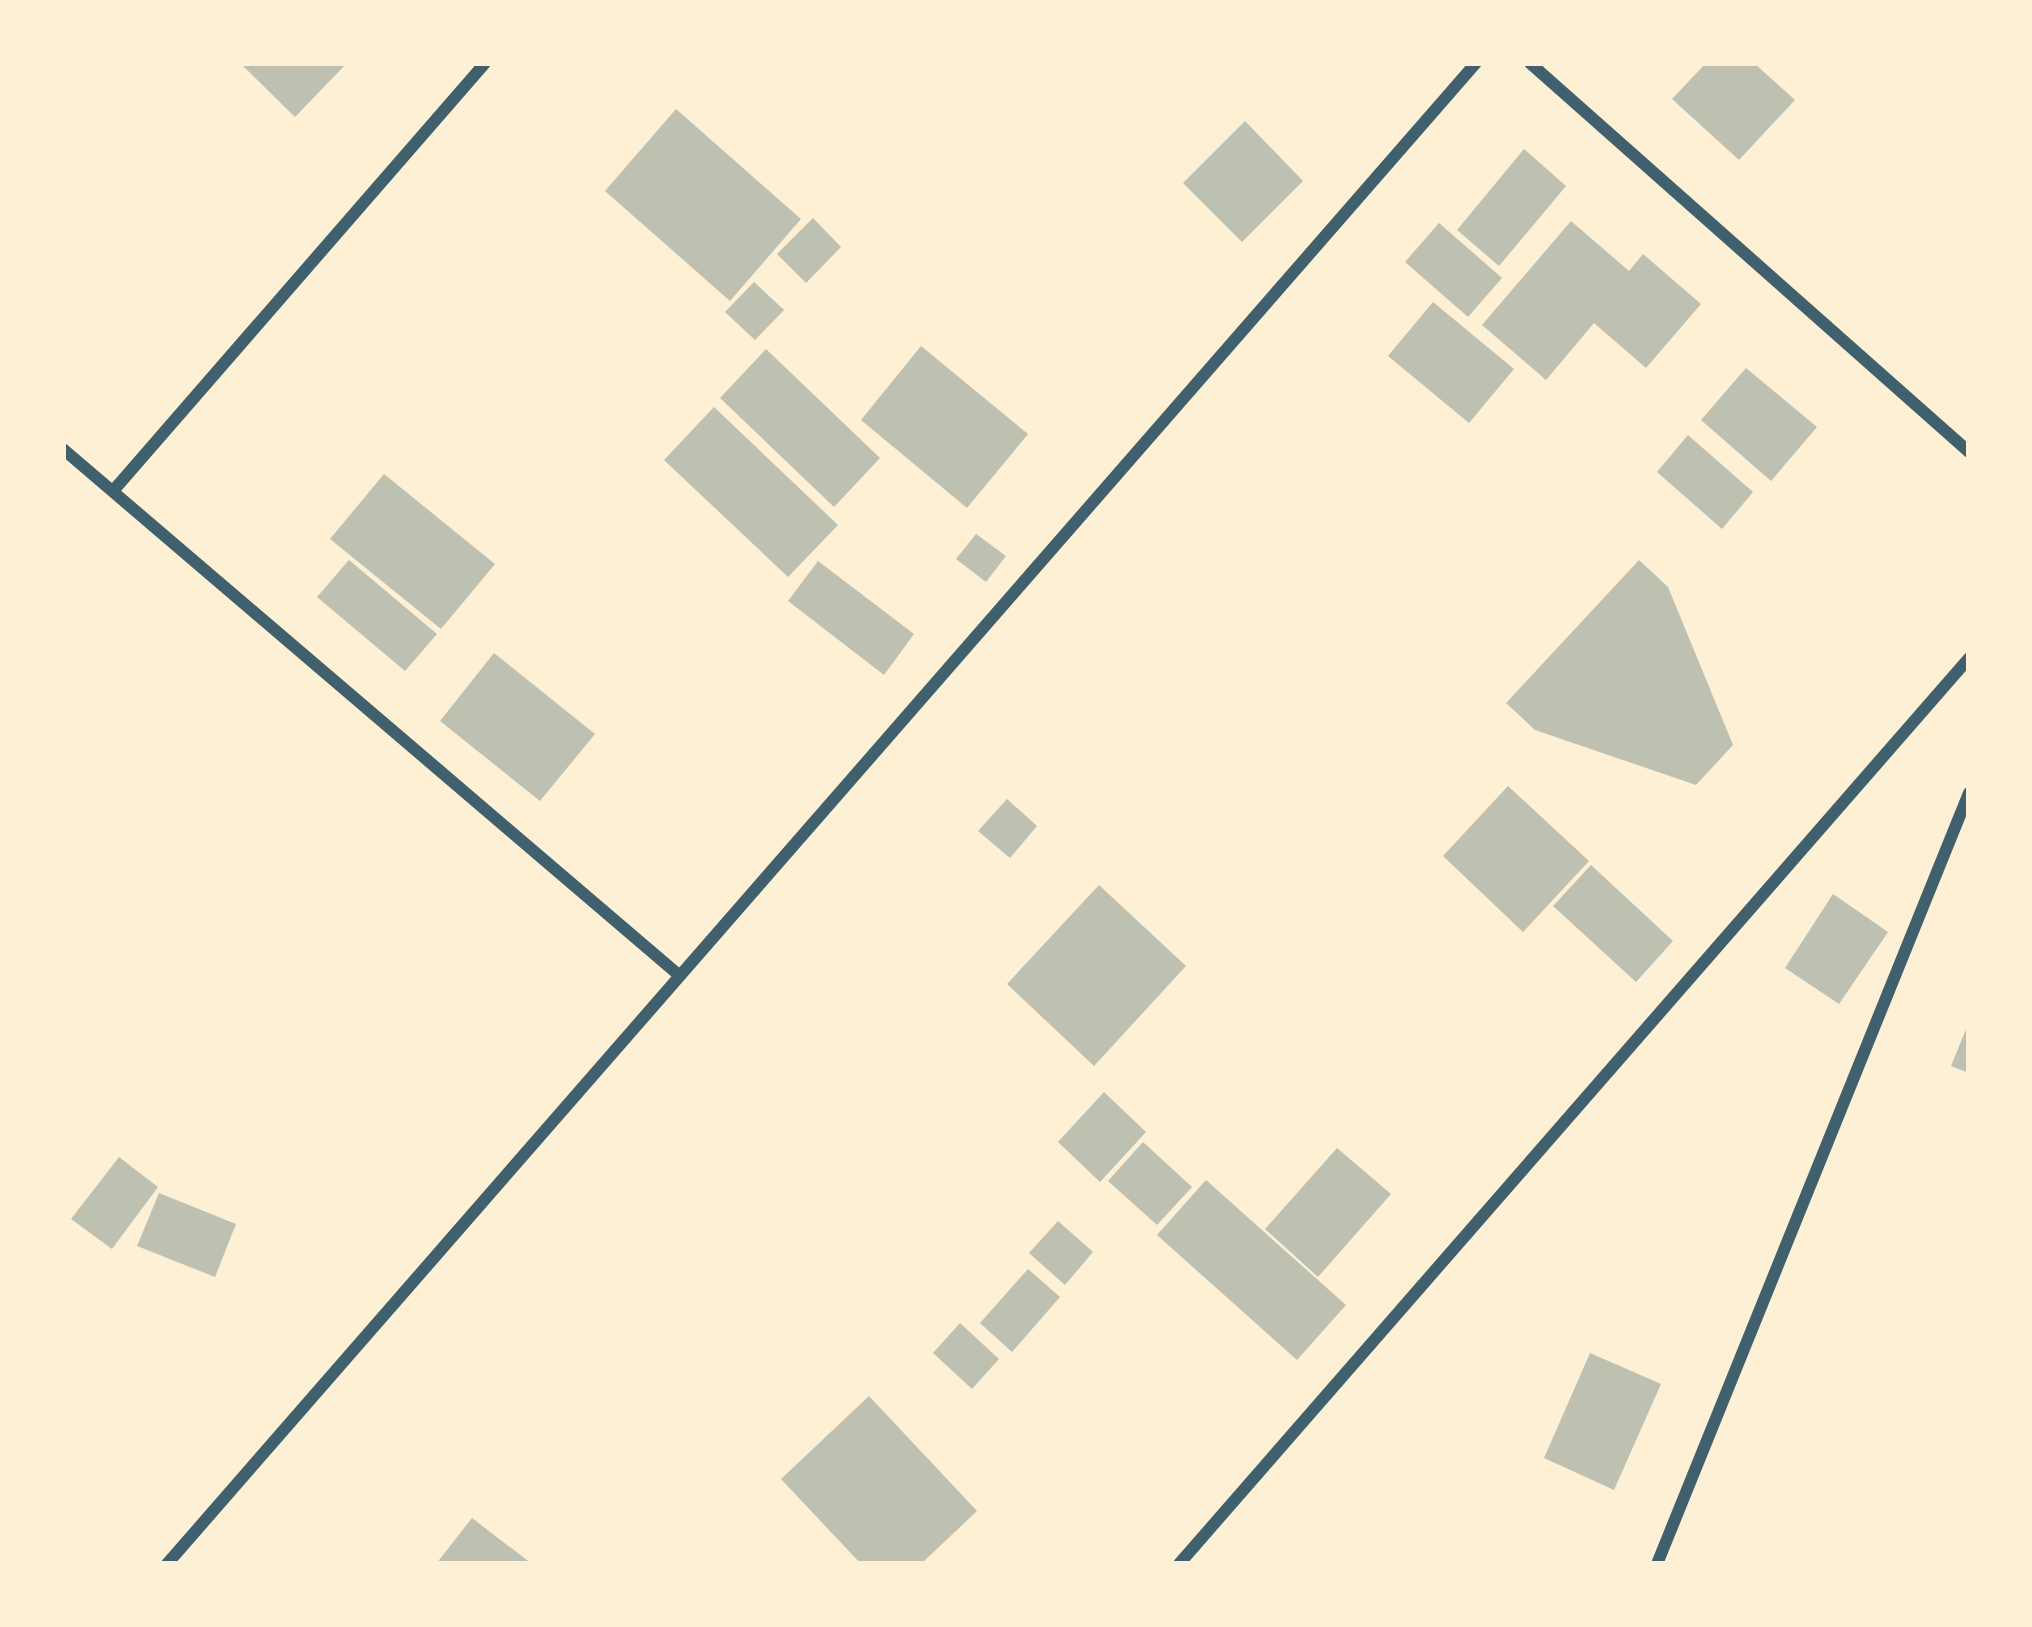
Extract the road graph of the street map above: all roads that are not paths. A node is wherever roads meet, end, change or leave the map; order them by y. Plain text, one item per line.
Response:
1 (485, 63) edge
2 (1476, 63) edge
3 (1531, 63) edge
4 (63, 449) edge
5 (1969, 452) edge
6 (113, 491) junction
7 (1969, 658) edge
8 (1969, 793) edge
9 (680, 976) junction
10 (167, 1564) edge
11 (1179, 1564) edge
12 (1657, 1564) edge

1 - 6 street
2 - 9 street
3 - 5 street
4 - 6 street
6 - 9 street
7 - 11 street
8 - 12 street
9 - 10 street

